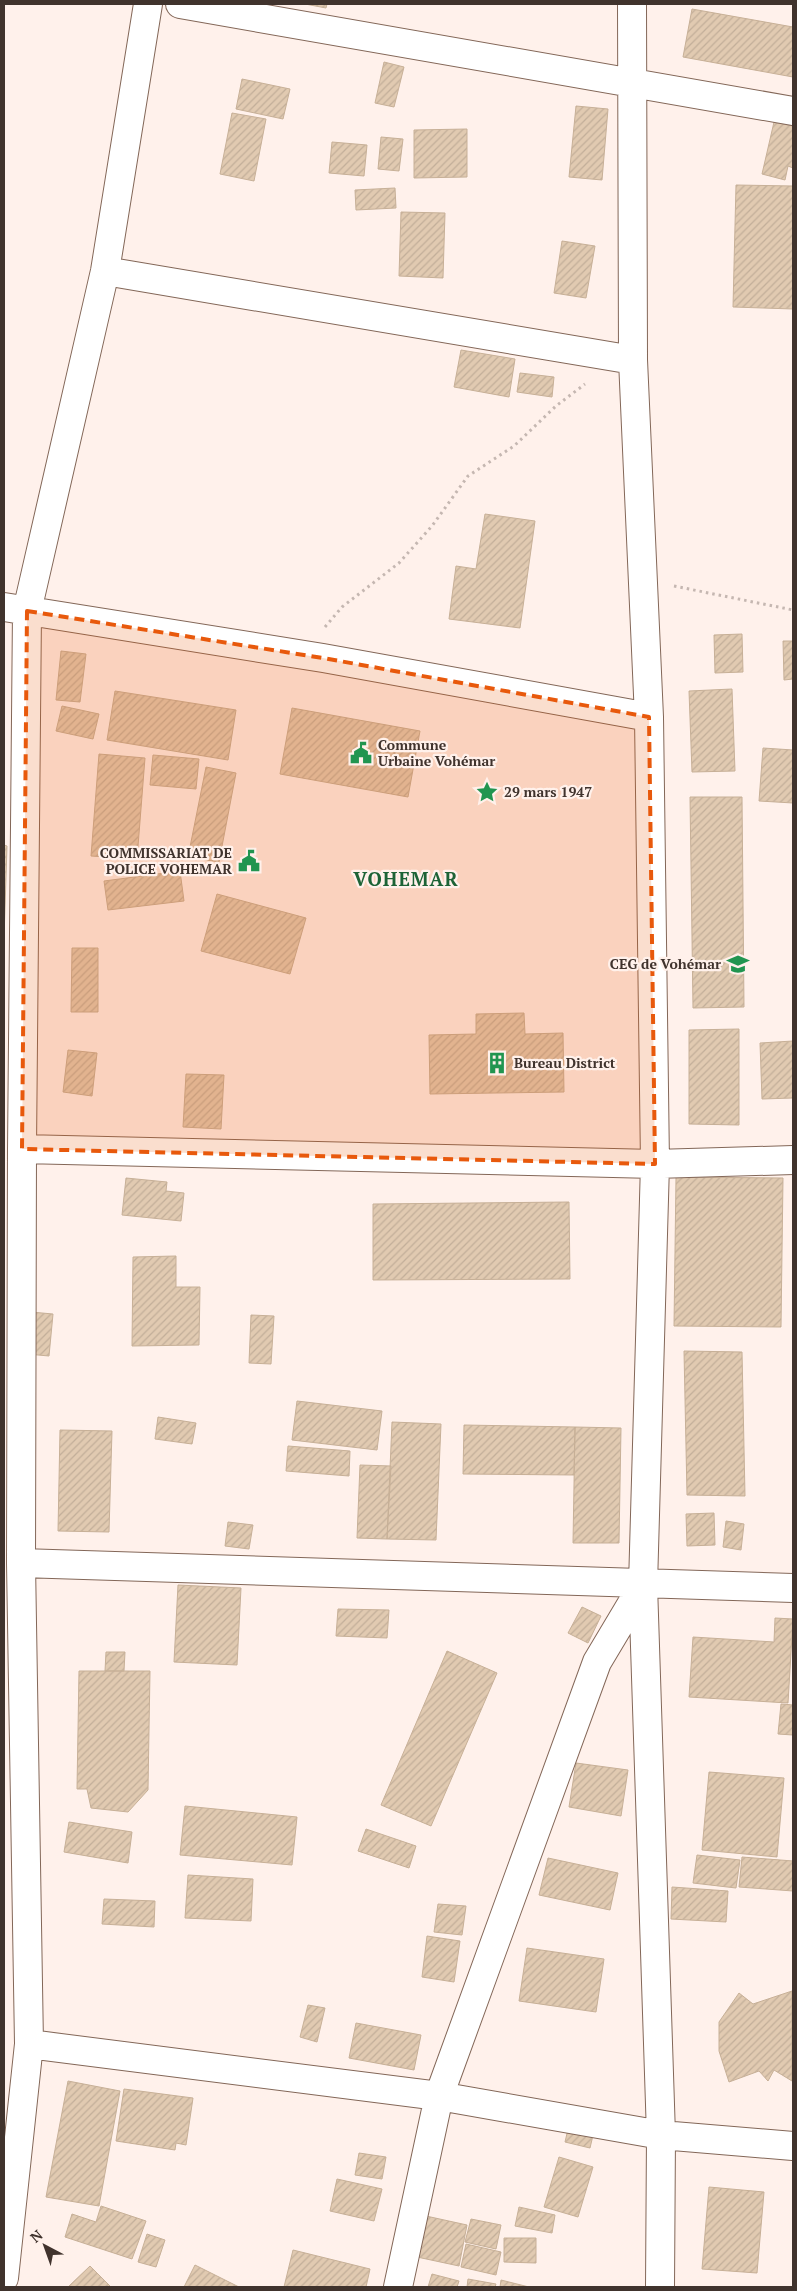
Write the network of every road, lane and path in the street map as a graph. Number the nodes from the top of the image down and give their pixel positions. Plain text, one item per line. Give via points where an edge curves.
1 (148, 4) edge
2 (180, 4) edge
3 (632, 4) edge
4 (632, 82) junction
5 (793, 111) edge
6 (105, 271) junction
7 (633, 360) junction
8 (588, 382) dead end
9 (643, 580) junction
10 (16, 609) edge
11 (793, 610) edge
12 (323, 658) junction
13 (649, 717) junction
14 (22, 1149) junction
15 (793, 1160) edge
16 (655, 1164) junction
17 (13, 1296) edge
18 (21, 1563) junction
19 (643, 1584) junction
20 (793, 1588) edge
21 (29, 2044) junction
22 (438, 2096) junction
23 (661, 2135) junction
24 (793, 2146) edge
25 (4, 2278) edge
26 (398, 2287) edge
27 (660, 2287) edge

1 - 6 street
2 - 4 street
3 - 4 street
4 - 5 street
4 - 7 street
6 - 7 street
6 - 10 street
7 - 9 street
8 - 12 path via 556,406 514,446 468,476 432,526 398,562 342,607 320,633
9 - 11 path
9 - 13 street
10 - 12 street
10 - 14 street
12 - 13 street
13 - 16 street
14 - 16 street
14 - 17 street
15 - 16 street
16 - 19 street
17 - 18 street
18 - 19 street
18 - 21 street
19 - 20 street
19 - 22 street via 597,1662
19 - 23 street
21 - 22 street
21 - 25 street
22 - 23 street
22 - 26 street
23 - 24 street
23 - 27 street

